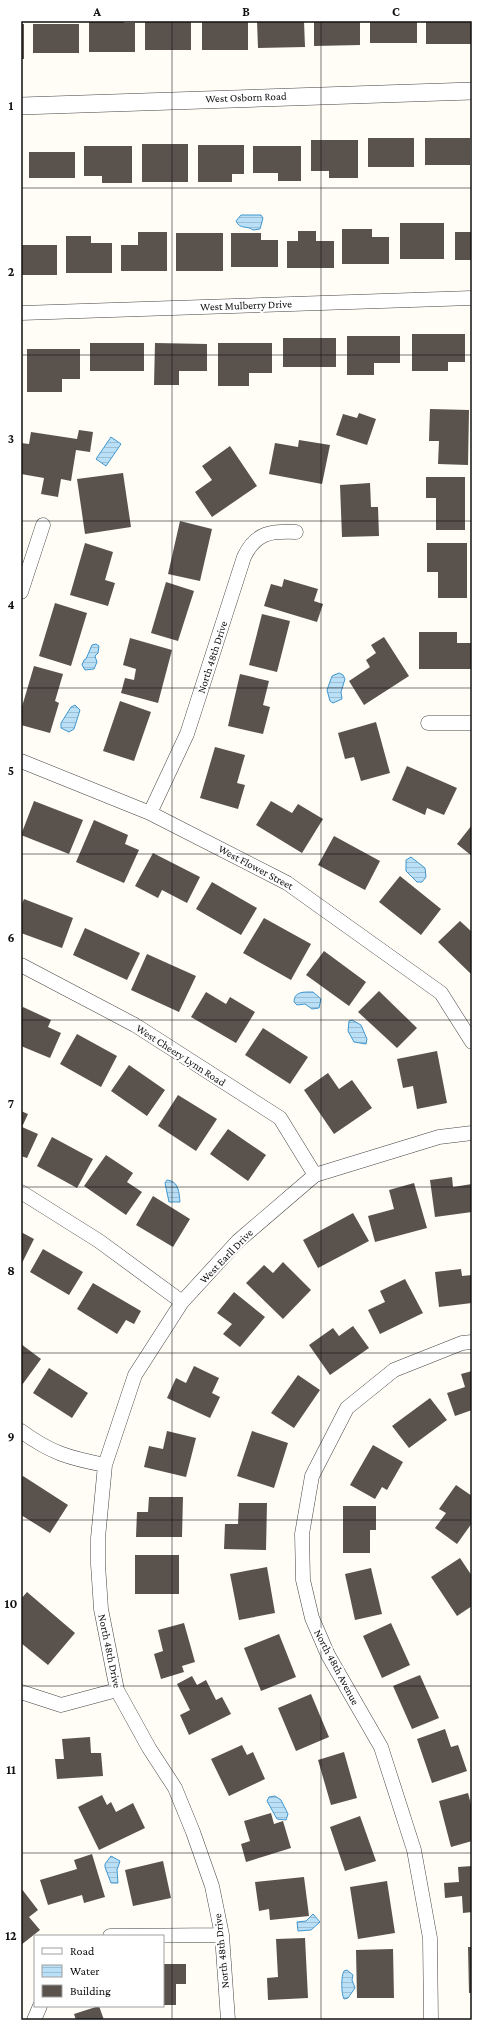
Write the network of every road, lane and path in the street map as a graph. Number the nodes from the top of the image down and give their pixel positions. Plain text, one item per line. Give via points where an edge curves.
1 (472, 91) edge
2 (21, 106) edge
3 (472, 298) edge
4 (21, 313) edge
5 (43, 525) dead end
6 (296, 532) dead end
7 (21, 592) edge
8 (472, 722) edge
9 (428, 723) dead end
10 (21, 761) edge
11 (150, 813) junction
12 (21, 965) edge
13 (472, 1042) edge
14 (472, 1133) edge
15 (315, 1175) junction
16 (21, 1192) edge
17 (182, 1302) junction
18 (472, 1342) edge
19 (21, 1431) edge
20 (105, 1465) junction
21 (117, 1690) junction
22 (21, 1692) edge
23 (222, 1935) junction
24 (164, 1936) edge
25 (40, 2007) edge
26 (34, 2020) edge
27 (228, 2020) edge
28 (431, 2020) edge

1 - 2 street, West Osborn Road
3 - 4 street, West Mulberry Drive
5 - 7 street
6 - 11 street, North 48th Drive via 270,532 250,545 187,734
8 - 9 street
10 - 11 street, West Flower Street
11 - 13 street, West Flower Street via 287,882 441,993
12 - 15 street, West Cheery Lynn Road via 135,1025 280,1118
14 - 15 street, West Earll Drive via 439,1137
15 - 17 street, West Earll Drive via 238,1241
16 - 17 street via 99,1241
17 - 20 street, North 48th Drive via 135,1375
18 - 28 street, North 48th Avenue via 462,1343 394,1370 347,1408 312,1476 302,1534 303,1580 312,1618 328,1655 381,1746 414,1850 430,1938
19 - 20 street via 70,1459
20 - 21 street, North 48th Drive via 98,1538 100,1609
21 - 22 street via 61,1705
21 - 23 street, North 48th Drive via 178,1796 212,1886
23 - 24 street
23 - 27 street, North 48th Drive
25 - 26 street

